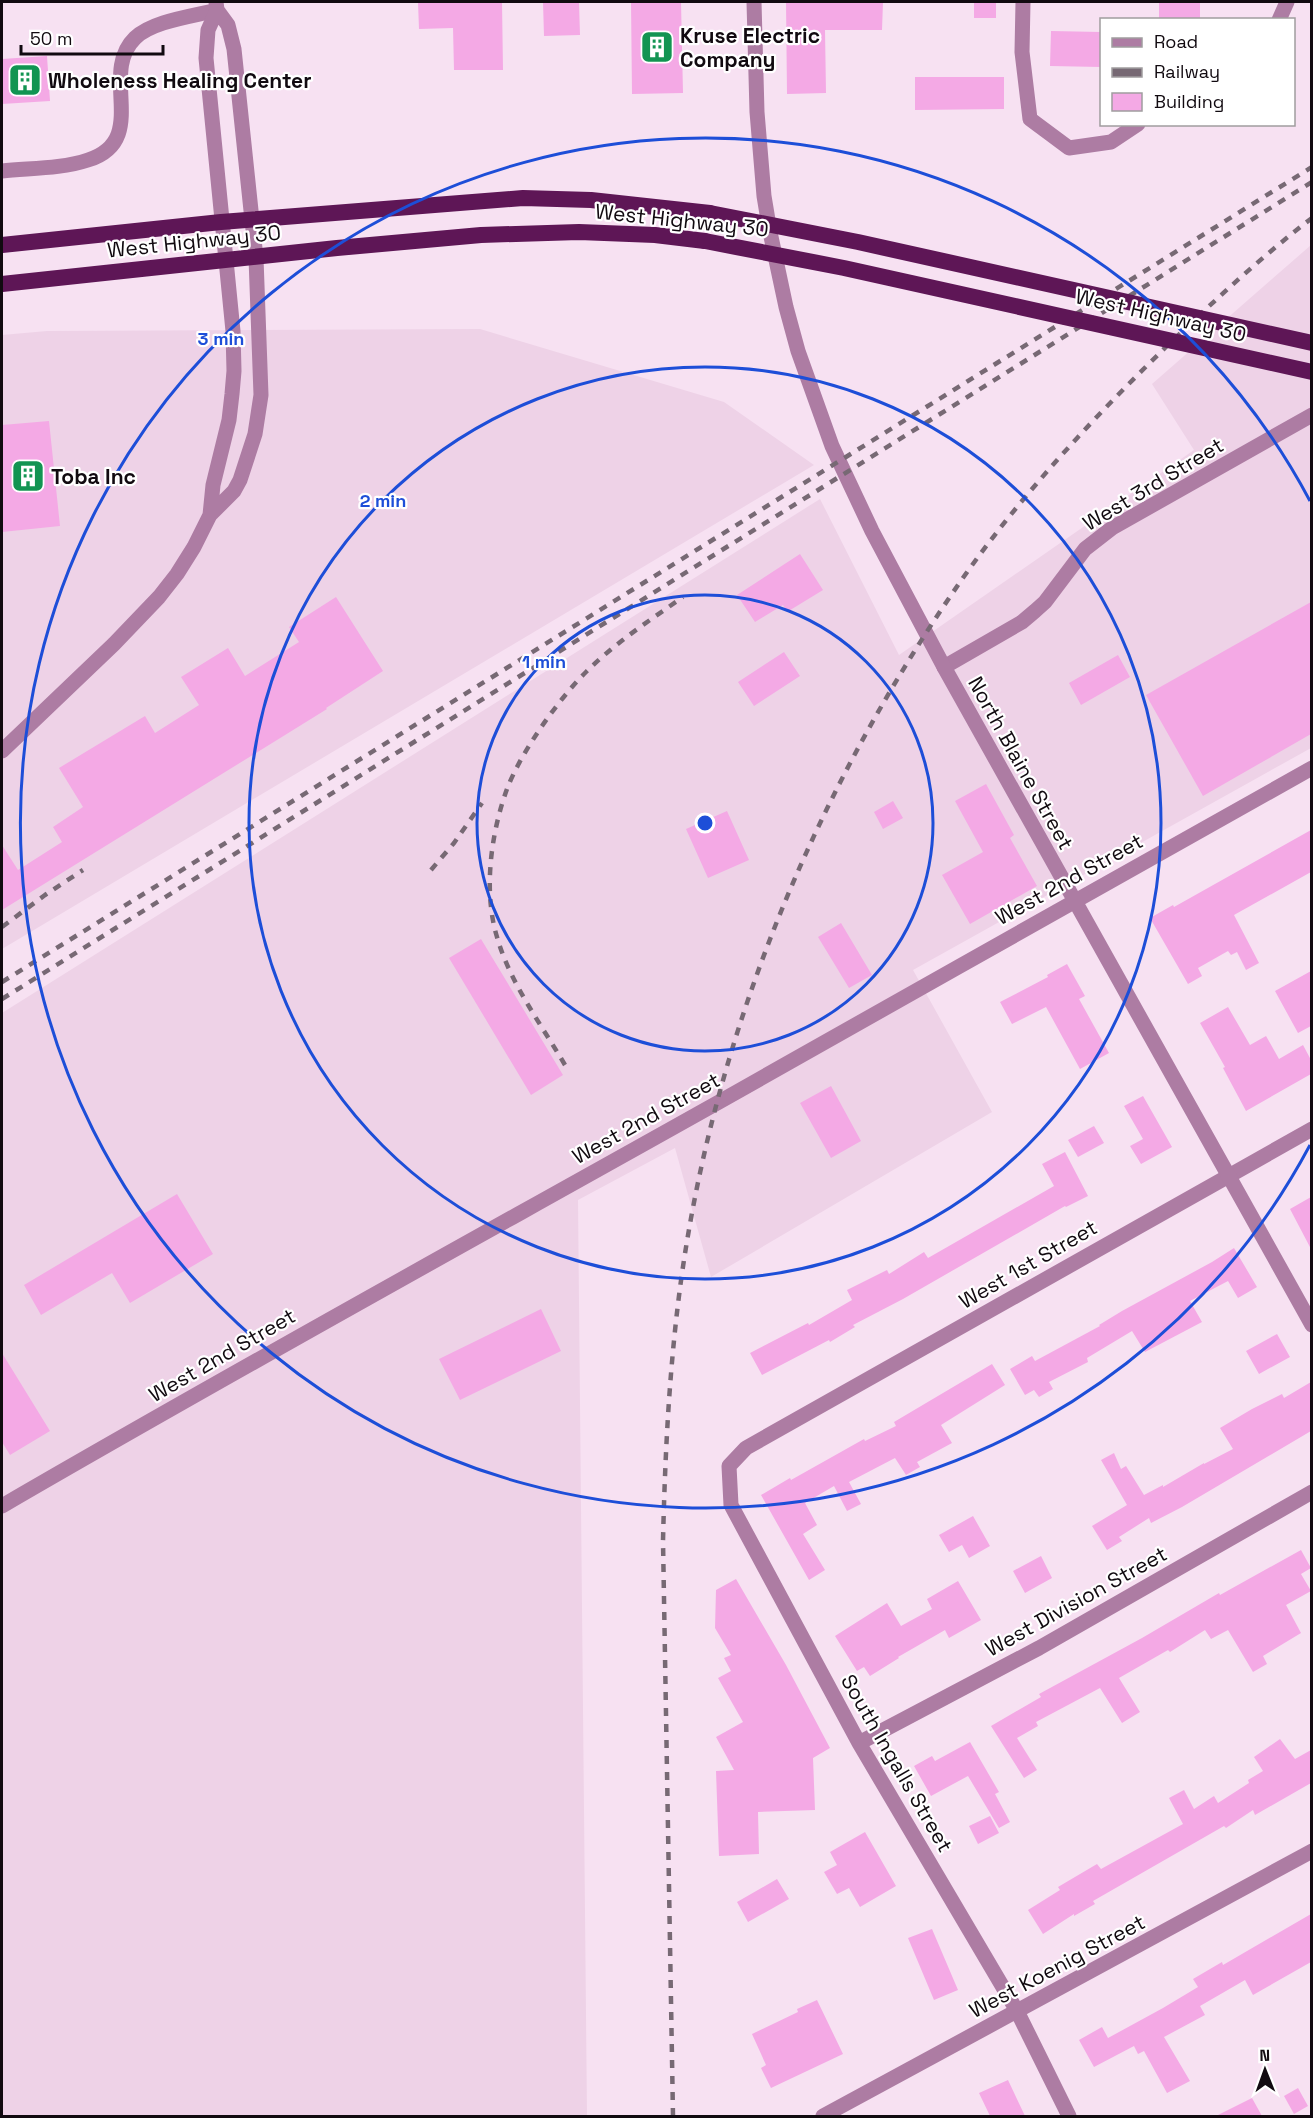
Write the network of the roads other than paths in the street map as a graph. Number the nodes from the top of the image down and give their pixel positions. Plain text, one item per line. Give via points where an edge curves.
1 (754, 2) edge
2 (1023, 2) edge
3 (1287, 2) edge
4 (217, 6) edge
5 (1280, 18) edge
6 (1135, 126) edge
7 (2, 171) edge
8 (252, 219) junction
9 (221, 222) junction
10 (2, 245) edge
11 (256, 258) junction
12 (225, 261) junction
13 (2, 284) edge
14 (1311, 343) edge
15 (1311, 372) edge
16 (1311, 416) edge
17 (210, 515) junction
18 (944, 667) junction
19 (2, 751) edge
20 (1311, 768) edge
21 (1073, 900) junction
22 (1311, 1129) edge
23 (1228, 1174) junction
24 (1311, 1324) edge
25 (766, 1437) joint
26 (1311, 1492) edge
27 (2, 1506) edge
28 (860, 1743) junction
29 (1311, 1851) edge
30 (1017, 2011) junction
31 (823, 2116) edge
32 (1069, 2116) edge

1 - 18 street, North Blaine Street via 763,187 784,296 805,373 838,461
2 - 6 street via 1022,52 1030,119 1069,148 1111,142
3 - 5 street
4 - 7 street via 145,30 134,39 121,63 119,133 106,152 69,165
4 - 8 street via 228,25 234,49
4 - 9 street via 208,30 206,58
8 - 9 highway, West Highway 30
8 - 11 street
8 - 14 highway, West Highway 30, bridge via 523,198 591,200 710,213 870,244
9 - 10 highway, West Highway 30
9 - 12 street
11 - 12 highway, West Highway 30
11 - 15 highway, West Highway 30, bridge via 534,232 705,241
11 - 17 street via 260,415 240,480
12 - 13 highway, West Highway 30
12 - 17 street via 234,371 229,420
16 - 18 street, West 3rd Street via 1112,528 1085,549 1045,602 1022,622
17 - 19 street via 194,547 159,597
18 - 21 street, North Blaine Street
20 - 21 street, West 2nd Street
21 - 23 street, North Blaine Street
21 - 27 street, West 2nd Street
22 - 23 street, West 1st Street
23 - 24 street, North Blaine Street
23 - 25 street, West 1st Street
25 - 28 street, South Ingalls Street via 746,1448 729,1466 731,1505
26 - 28 street, West Division Street via 1039,1648
28 - 30 street, South Ingalls Street
29 - 30 street, West Koenig Street
30 - 31 street, West Koenig Street
30 - 32 street, South Ingalls Street

